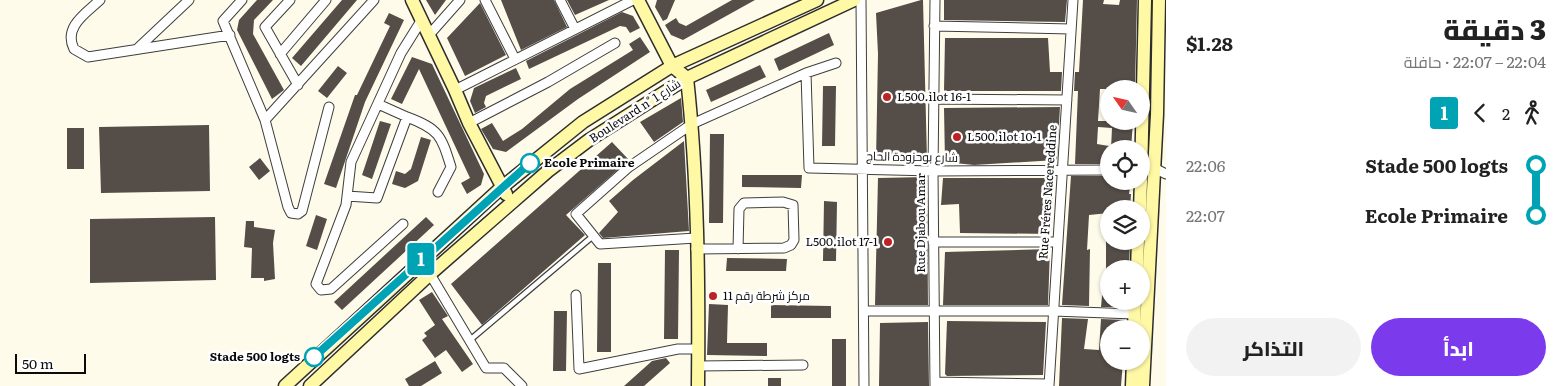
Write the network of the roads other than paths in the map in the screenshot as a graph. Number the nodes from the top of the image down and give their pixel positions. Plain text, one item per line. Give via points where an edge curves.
1 (100, 0) edge
2 (188, 0) edge
3 (242, 0) edge
4 (290, 0) edge
5 (326, 0) edge
6 (374, 0) edge
7 (412, 0) edge
8 (460, 0) edge
9 (485, 0) edge
10 (560, 0) edge
11 (633, 0) edge
12 (638, 0) edge
13 (817, 0) edge
14 (854, 0) edge
15 (862, 0) edge
16 (935, 0) edge
17 (1073, 0) edge
18 (1146, 0) edge
19 (1160, 0) edge
20 (421, 21) junction
21 (934, 26) junction
22 (1072, 29) junction
23 (575, 30) junction
24 (230, 35) junction
25 (429, 35) junction
26 (615, 43) dead end
27 (137, 49) junction
28 (280, 54) junction
29 (514, 59) junction
30 (836, 62) dead end
31 (672, 66) junction
32 (806, 73) junction
33 (687, 78) junction
34 (298, 85) junction
35 (455, 90) junction
36 (933, 100) junction
37 (1067, 100) junction
38 (378, 104) junction
39 (329, 107) dead end
40 (407, 117) junction
41 (1161, 117) edge
42 (265, 120) junction
43 (469, 122) junction
44 (692, 124) junction
45 (1146, 140) edge
46 (1150, 156) edge
47 (863, 169) junction
48 (1063, 170) junction
49 (1100, 170) edge
50 (933, 171) junction
51 (1150, 171) edge
52 (1166, 174) edge
53 (501, 188) junction
54 (1146, 190) edge
55 (438, 192) dead end
56 (347, 196) junction
57 (512, 202) junction
58 (403, 224) dead end
59 (594, 235) junction
60 (933, 242) junction
61 (1058, 242) junction
62 (696, 244) junction
63 (738, 248) junction
64 (430, 274) junction
65 (576, 295) dead end
66 (933, 310) junction
67 (1134, 310) edge
68 (865, 311) junction
69 (1053, 311) junction
70 (1134, 314) junction
71 (1134, 320) edge
72 (470, 340) junction
73 (698, 349) junction
74 (803, 365) dead end
75 (698, 366) junction
76 (1133, 370) edge
77 (935, 384) edge
78 (1049, 385) edge
79 (285, 386) edge
80 (310, 386) edge
81 (522, 386) edge
82 (698, 386) edge
83 (864, 386) edge
84 (1132, 386) edge
85 (1143, 386) edge

1 - 27 street via 73,28 70,38 74,49 82,56 93,58
2 - 27 street
3 - 24 street via 223,21
4 - 28 street via 265,27
5 - 28 street
6 - 34 street
7 - 20 main road
8 - 25 street
9 - 29 street
10 - 23 street
11 - 23 street
12 - 31 main road
13 - 31 main road, Boulevard n° شارع 1
14 - 33 main road, Boulevard n° شارع 1
15 - 47 street
16 - 21 street, Rue Djabou Amar
17 - 22 street, Rue Fréres Nacereddine
18 - 45 main road
19 - 41 main road
20 - 25 main road
20 - 38 street via 401,53
21 - 22 street
21 - 36 street, Rue Djabou Amar
22 - 37 street, Rue Fréres Nacereddine
23 - 29 street
24 - 27 street
24 - 42 street
25 - 35 main road
26 - 43 street
28 - 34 street
29 - 35 street
30 - 32 street
31 - 33 main road
31 - 53 main road, Boulevard n° شارع 1 via 583,122
32 - 44 street
32 - 47 street, شارع بوحزودة الحاج via 810,168
33 - 44 main road
33 - 57 main road, Boulevard n° شارع 1 via 589,140
34 - 42 street
35 - 43 main road
36 - 37 street
36 - 50 street, Rue Djabou Amar
37 - 48 street, Rue Fréres Nacereddine
38 - 40 street
38 - 56 street via 351,162
39 - 42 street via 316,164 302,211 298,214 291,213 288,207
40 - 55 street via 432,126 445,148 451,167
40 - 56 street via 377,198
41 - 46 main road
43 - 53 main road
44 - 59 street via 629,167 576,214
44 - 62 main road
47 - 50 street, شارع بوحزودة الحاج
47 - 68 street
48 - 49 street, شارع بوحزودة الحاج
48 - 50 street, شارع بوحزودة الحاج
48 - 61 street, Rue Fréres Nacereddine
50 - 60 street, Rue Djabou Amar
51 - 52 street
53 - 57 main road
53 - 79 main road, Boulevard n° شارع 1
54 - 85 main road
56 - 58 street via 316,284 321,290 330,290
57 - 64 main road, Boulevard n° شارع 1
59 - 62 street via 600,244
59 - 72 lane
60 - 61 street
60 - 66 street, Rue Djabou Amar
61 - 69 street, Rue Fréres Nacereddine
62 - 63 street
62 - 73 main road
63 - 63 street via 739,209 744,203 783,202 792,205 794,240 791,245 784,248
64 - 72 street
64 - 80 main road, Boulevard n° شارع 1
65 - 73 street via 579,369 678,348
66 - 68 street
66 - 69 street
66 - 77 street, Rue Djabou Amar
67 - 70 main road
68 - 83 street
69 - 70 street
69 - 78 street, Rue Fréres Nacereddine
70 - 71 main road
72 - 81 street via 486,368 504,368
73 - 75 main road
74 - 75 street
75 - 82 main road
76 - 84 main road
77 - 78 street

